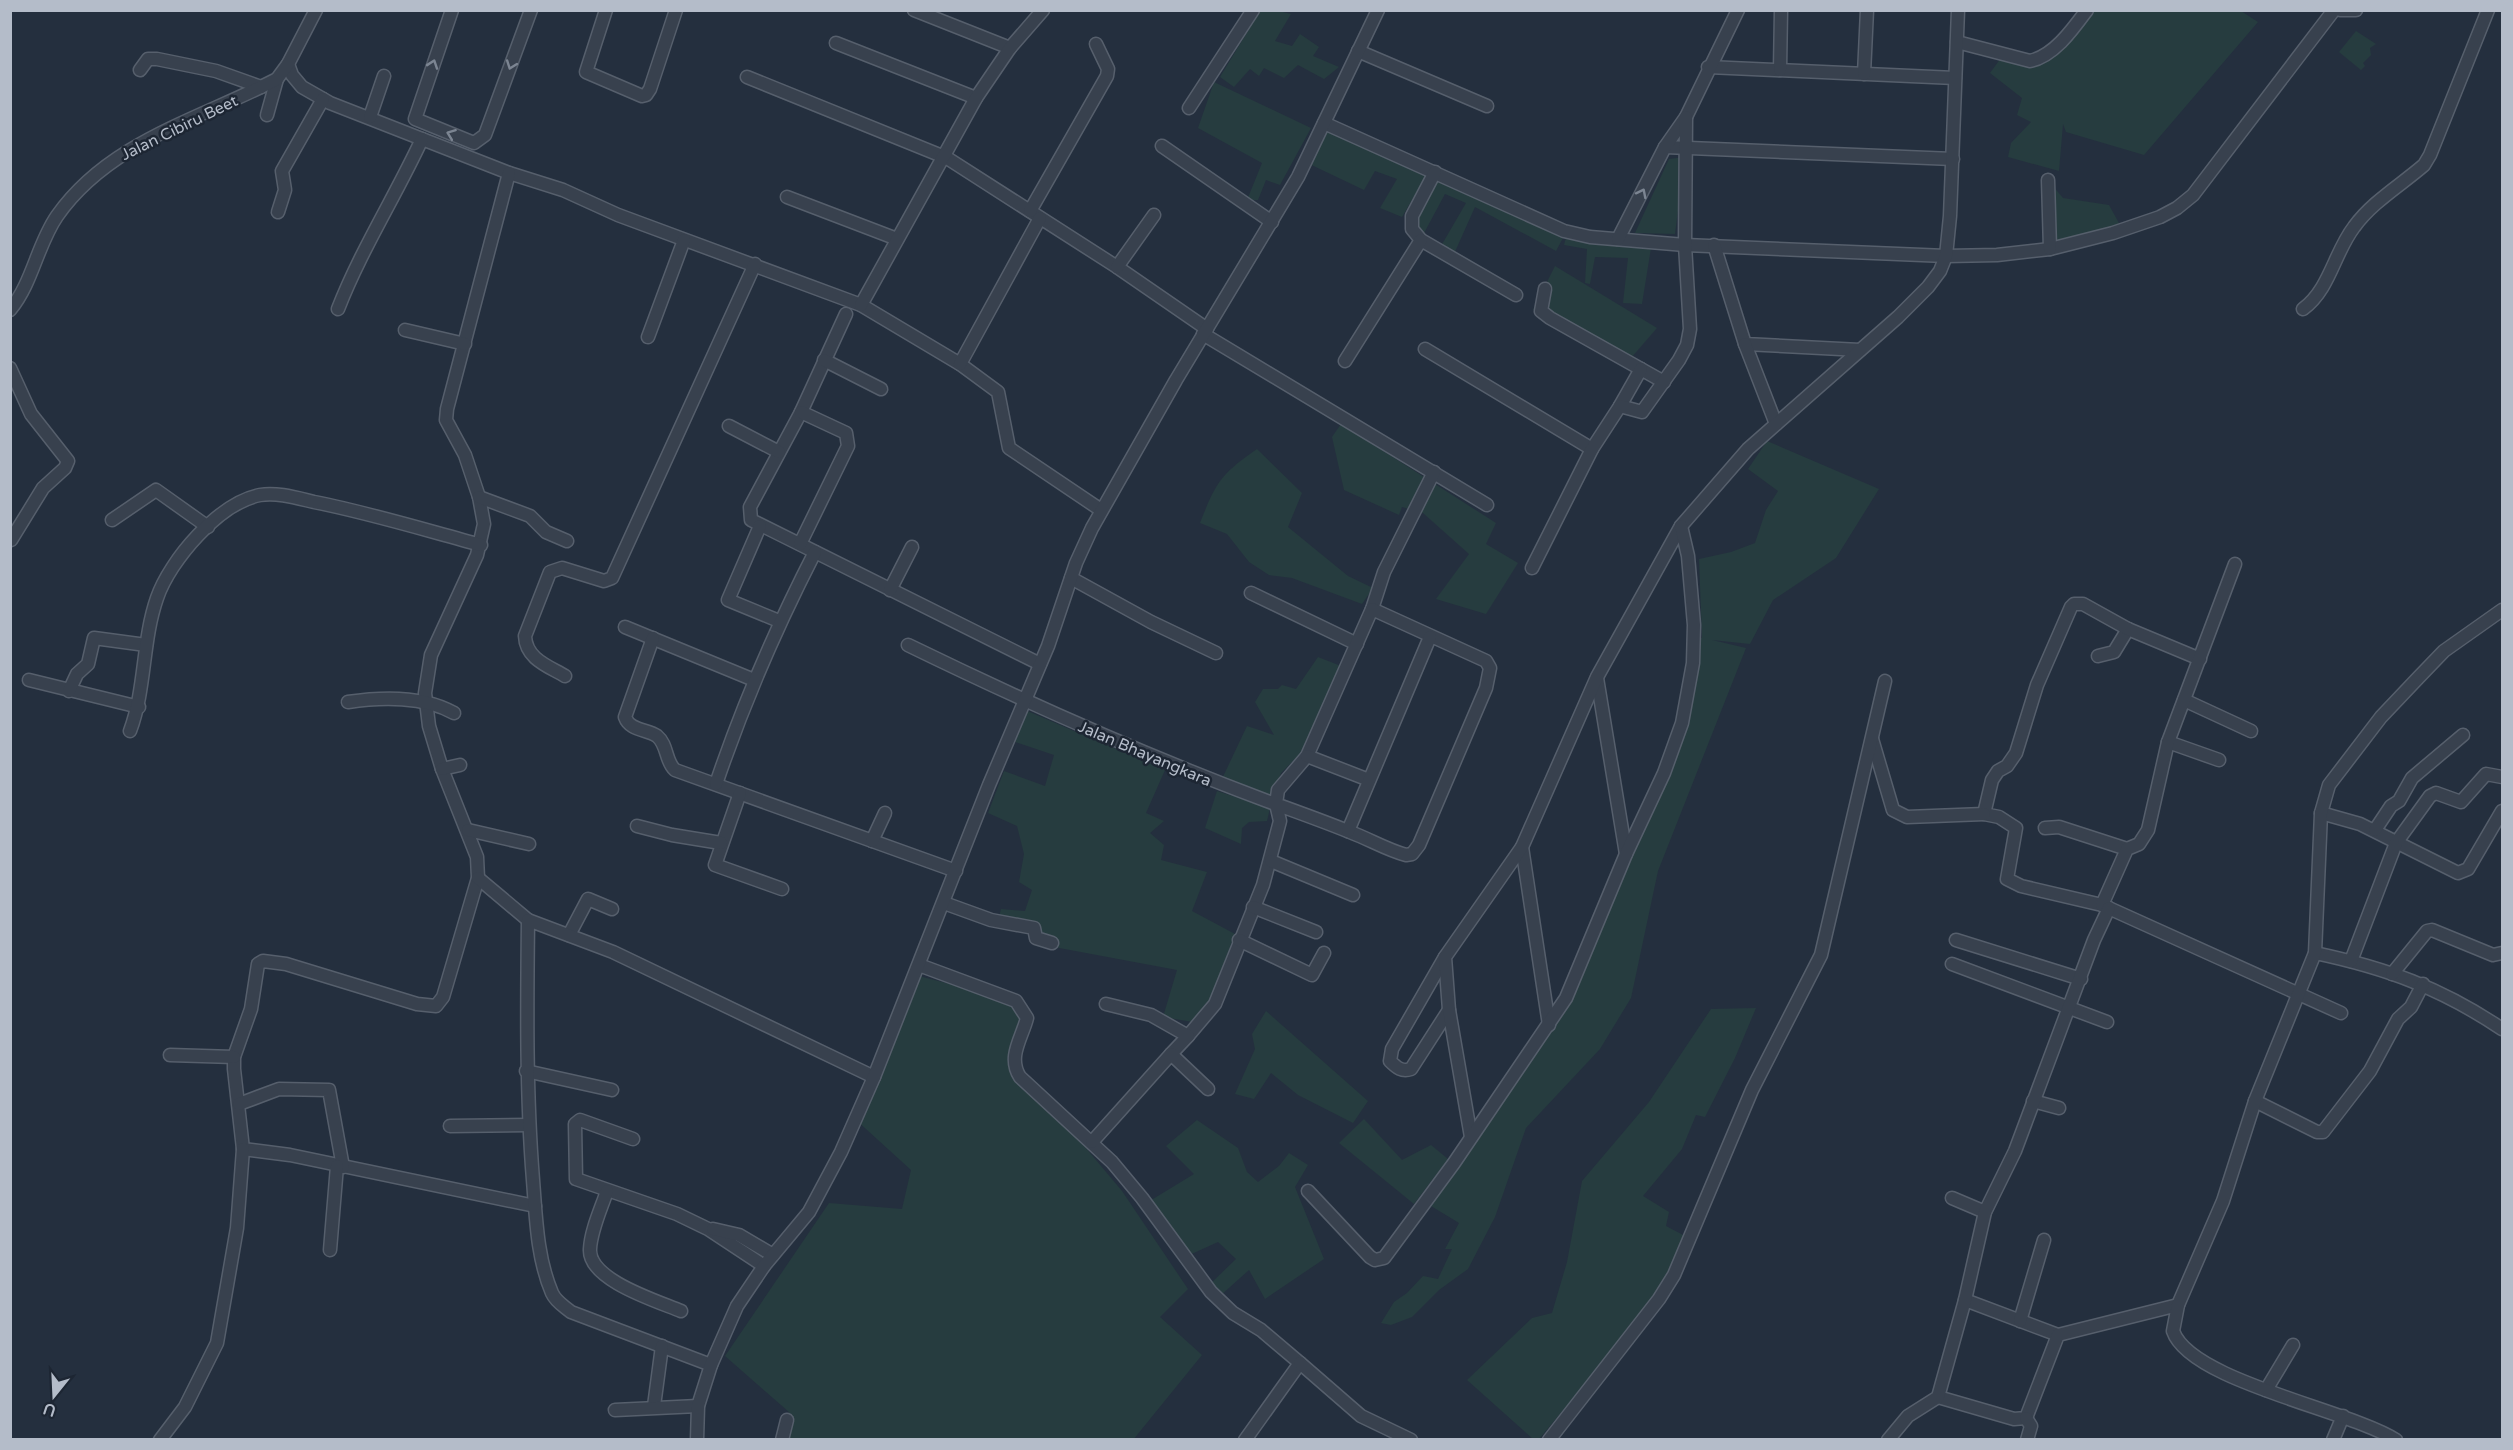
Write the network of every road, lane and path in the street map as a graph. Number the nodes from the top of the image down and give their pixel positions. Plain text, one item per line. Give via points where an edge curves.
1 (316, 10) edge
2 (452, 10) edge
3 (531, 10) edge
4 (606, 10) edge
5 (676, 10) edge
6 (914, 10) edge
7 (1043, 10) edge
8 (1253, 10) edge
9 (1378, 10) edge
10 (1737, 10) edge
11 (1781, 10) edge
12 (1867, 10) edge
13 (1958, 10) edge
14 (2087, 10) edge
15 (2334, 10) edge
16 (2340, 10) edge
17 (2356, 10) edge
18 (2488, 10) edge
19 (837, 42) dead end
20 (1956, 42) junction
21 (1096, 44) dead end
22 (1010, 48) junction
23 (1358, 51) junction
24 (288, 64) junction
25 (1708, 67) junction
26 (140, 70) dead end
27 (1779, 70) junction
28 (1864, 74) junction
29 (384, 76) dead end
30 (747, 77) dead end
31 (1955, 78) junction
32 (277, 79) junction
33 (261, 87) junction
34 (976, 98) junction
35 (323, 99) junction
36 (1486, 105) dead end
37 (1189, 108) dead end
38 (267, 115) dead end
39 (370, 117) junction
40 (1686, 117) junction
41 (416, 120) junction
42 (1324, 123) junction
43 (416, 136) junction
44 (1162, 146) dead end
45 (1665, 147) junction
46 (1688, 148) junction
47 (942, 155) junction
48 (1953, 159) junction
49 (1435, 172) junction
50 (509, 173) junction
51 (2048, 180) dead end
52 (787, 197) dead end
53 (278, 212) dead end
54 (1035, 215) junction
55 (1154, 215) dead end
56 (1272, 222) junction
57 (1618, 239) junction
58 (684, 240) junction
59 (897, 240) junction
60 (1421, 240) junction
61 (1685, 245) junction
62 (1714, 245) junction
63 (2050, 249) junction
64 (1946, 256) junction
65 (755, 264) junction
66 (1117, 267) junction
67 (1545, 290) dead end
68 (1516, 295) dead end
69 (861, 305) junction
70 (338, 309) dead end
71 (2303, 309) dead end
72 (10, 310) edge
73 (846, 314) dead end
74 (405, 330) dead end
75 (1205, 332) junction
76 (648, 337) dead end
77 (465, 344) junction
78 (1745, 344) junction
79 (1425, 349) dead end
80 (1860, 350) junction
81 (824, 360) junction
82 (1345, 361) dead end
83 (960, 364) junction
84 (10, 368) edge
85 (1641, 369) junction
86 (1664, 382) junction
87 (881, 389) dead end
88 (1620, 406) junction
89 (801, 412) junction
90 (1776, 424) junction
91 (729, 426) dead end
92 (1592, 449) junction
93 (779, 452) junction
94 (1434, 472) junction
95 (479, 497) junction
96 (1487, 505) dead end
97 (1101, 510) junction
98 (112, 520) dead end
99 (760, 526) junction
100 (1681, 526) junction
101 (208, 527) junction
102 (11, 540) edge
103 (567, 541) dead end
104 (800, 544) junction
105 (481, 545) junction
106 (912, 547) dead end
107 (815, 552) junction
108 (2235, 564) dead end
109 (1532, 568) dead end
110 (1071, 578) junction
111 (890, 590) junction
112 (1251, 593) dead end
113 (1372, 609) junction
114 (2502, 610) edge
115 (779, 621) junction
116 (625, 627) dead end
117 (2128, 629) junction
118 (1430, 637) junction
119 (652, 638) junction
120 (1357, 644) junction
121 (146, 645) junction
122 (908, 645) dead end
123 (1216, 653) dead end
124 (2098, 656) dead end
125 (2200, 659) junction
126 (1040, 664) junction
127 (565, 676) dead end
128 (1597, 677) junction
129 (29, 680) dead end
130 (754, 680) junction
131 (1885, 681) dead end
132 (69, 691) junction
133 (2184, 700) junction
134 (348, 702) dead end
135 (1023, 702) junction
136 (426, 703) junction
137 (139, 707) junction
138 (454, 713) dead end
139 (130, 731) dead end
140 (2251, 731) dead end
141 (2463, 735) dead end
142 (1871, 736) junction
143 (2168, 742) junction
144 (1307, 756) junction
145 (2219, 760) dead end
146 (460, 765) dead end
147 (442, 769) junction
148 (2502, 777) edge
149 (1369, 780) junction
150 (716, 784) junction
151 (740, 792) junction
152 (1271, 803) junction
153 (2502, 811) edge
154 (885, 813) dead end
155 (2321, 813) junction
156 (1984, 814) junction
157 (637, 826) dead end
158 (2045, 828) dead end
159 (468, 830) junction
160 (1348, 831) junction
161 (2375, 831) junction
162 (872, 841) junction
163 (721, 843) junction
164 (2396, 843) junction
165 (529, 844) dead end
166 (1522, 847) junction
167 (2127, 849) junction
168 (1626, 854) junction
169 (1271, 861) junction
170 (956, 871) junction
171 (478, 878) junction
172 (782, 889) dead end
173 (1353, 895) dead end
174 (944, 903) junction
175 (1253, 907) junction
176 (2106, 907) junction
177 (612, 909) dead end
178 (528, 920) junction
179 (1316, 932) dead end
180 (569, 935) junction
181 (1239, 940) junction
182 (1956, 940) dead end
183 (1052, 943) dead end
184 (1324, 953) dead end
185 (2315, 953) junction
186 (2502, 953) edge
187 (1445, 957) junction
188 (2351, 961) junction
189 (1952, 964) dead end
190 (919, 965) junction
191 (2392, 974) junction
192 (2081, 979) junction
193 (2423, 984) junction
194 (2299, 993) junction
195 (1106, 1004) dead end
196 (2071, 1009) junction
197 (1449, 1010) junction
198 (2341, 1013) dead end
199 (2107, 1022) dead end
200 (1549, 1025) junction
201 (2502, 1029) edge
202 (1188, 1036) junction
203 (1171, 1054) junction
204 (170, 1055) dead end
205 (234, 1057) junction
206 (526, 1071) junction
207 (874, 1077) junction
208 (1208, 1089) dead end
209 (612, 1090) dead end
210 (2033, 1101) junction
211 (2255, 1101) junction
212 (239, 1104) junction
213 (2059, 1108) dead end
214 (529, 1125) junction
215 (450, 1126) dead end
216 (1471, 1137) junction
217 (633, 1138) dead end
218 (1092, 1143) junction
219 (243, 1149) junction
220 (340, 1166) junction
221 (607, 1191) junction
222 (1308, 1191) dead end
223 (1952, 1198) dead end
224 (535, 1206) junction
225 (1985, 1212) junction
226 (708, 1229) junction
227 (2044, 1240) dead end
228 (330, 1250) dead end
229 (773, 1255) junction
230 (764, 1266) junction
231 (1965, 1300) junction
232 (2178, 1305) junction
233 (681, 1311) dead end
234 (2020, 1321) junction
235 (2058, 1335) junction
236 (662, 1346) junction
237 (2293, 1346) dead end
238 (1300, 1363) junction
239 (711, 1365) junction
240 (2266, 1390) junction
241 (1938, 1397) junction
242 (654, 1406) junction
243 (698, 1406) junction
244 (615, 1410) dead end
245 (2343, 1416) junction
246 (2026, 1418) junction
247 (787, 1420) dead end
248 (160, 1440) edge
249 (697, 1440) edge
250 (782, 1440) edge
251 (1245, 1440) edge
252 (1411, 1440) edge
253 (1549, 1440) edge
254 (1888, 1440) edge
255 (2027, 1440) edge
256 (2333, 1440) edge
257 (2396, 1440) edge

1 - 24 street, Jalan Cibiru Beet
41 -> 2 street
3 -> 41 street via 483,140 474,143
4 - 5 street via 586,72 642,96 650,88
6 - 22 street
7 - 22 street
8 - 37 street
9 - 23 street
10 - 25 street
11 - 27 street
12 - 28 street
13 - 20 street
14 - 20 street via 2060,42 2030,61
15 - 63 street via 2193,195 2177,208 2113,233
16 - 17 street
18 - 71 street via 2424,165 2354,226 2322,289
19 - 34 street
20 - 31 street
21 - 54 street via 1108,69 1107,76
22 - 34 street
23 - 36 street
23 - 42 street
24 - 32 street, Jalan Cibiru Beet
24 - 35 street via 302,87
25 - 27 street
25 - 40 street
26 - 33 street via 147,59 157,59 216,70
27 - 28 street
28 - 31 street
29 - 39 street
30 - 47 street
31 - 48 street
32 - 33 street, Jalan Cibiru Beet
32 - 38 street
33 - 72 street, Jalan Cibiru Beet via 149,138 85,183 56,217 25,288
34 - 47 street
35 - 39 street
35 - 53 street via 282,171 285,190
39 - 43 street
40 - 45 street
40 - 46 street
41 - 43 street
42 - 49 street
42 - 56 street
43 - 50 street
43 - 70 street via 399,189 360,256
44 - 56 street
45 - 46 street
57 -> 45 street
46 - 48 street
46 - 61 street
47 - 54 street
47 - 59 street
48 - 64 street
49 - 57 street via 1564,231
49 - 60 street via 1412,216 1412,229
50 - 58 street via 563,190
50 - 77 street
51 - 63 street
52 - 59 street
54 - 66 street
54 - 83 street
55 - 66 street
56 - 75 street
57 - 61 street
58 - 65 street
58 - 76 street
59 - 69 street
60 - 68 street
60 - 82 street
61 - 62 street
61 - 86 street via 1689,337
62 - 64 street
62 - 78 street
63 - 64 street
64 - 80 street via 1928,287
65 - 69 street
65 - 127 street via 612,578 604,581 562,568 550,572 525,636 526,646 533,657
66 - 75 street
67 - 85 street via 1541,311
69 - 83 street
73 - 81 street
74 - 77 street
75 - 94 street
75 - 97 street
77 - 95 street via 446,420 465,454
78 - 80 street
78 - 90 street
79 - 92 street
80 - 90 street
81 - 87 street
81 - 89 street
83 - 97 street via 1000,395 1009,448
84 - 102 street via 31,414 68,461 43,488
85 - 86 street
85 - 88 street
86 - 88 street via 1642,412
88 - 92 street
89 - 93 street
89 - 104 street via 846,433 848,446
90 - 100 street via 1748,449
91 - 93 street
92 - 109 street
93 - 99 street via 748,513 750,520
94 - 96 street
94 - 113 street via 1384,572
95 - 103 street via 530,516 546,532
95 - 105 street via 484,524
97 - 110 street
98 - 101 street via 156,490
99 - 104 street
99 - 115 street via 728,600
100 - 128 street
100 - 168 street via 1688,556 1694,625 1689,689 1664,773
101 - 105 street via 240,501 262,494 348,509
101 - 121 street via 168,572
104 - 107 street
105 - 136 street via 432,655
106 - 111 street
107 - 111 street
107 - 115 street
108 - 125 street
110 - 123 street
110 - 126 street
111 - 126 street
112 - 120 street
113 - 118 street
113 - 120 street
114 - 155 street via 2444,651 2381,717 2328,785
115 - 130 street
116 - 119 street
117 - 124 street via 2114,652
117 - 125 street
117 - 156 street via 2083,604 2071,607 2037,685 2016,753 1992,780
118 - 149 street
118 - 160 street, Jalan Bhayangkara via 1478,656 1490,668 1486,688 1456,760 1412,854
119 - 130 street
119 - 150 street via 625,717 627,722 657,736 675,770
120 - 144 street
121 - 132 street via 94,638 88,664 77,674
121 - 137 street
122 - 135 street, Jalan Bhayangkara
125 - 133 street
126 - 135 street
128 - 166 street
128 - 168 street
129 - 132 street
130 - 150 street
131 - 142 street
132 - 137 street
133 - 140 street
133 - 143 street
134 - 136 street via 368,699
135 - 152 street, Jalan Bhayangkara
135 - 170 street
136 - 138 street
136 - 147 street
137 - 139 street
141 - 161 street via 2412,778
142 - 156 street via 1893,810 1907,817
142 - 253 street via 1821,955 1752,1090 1674,1275
143 - 145 street
143 - 167 street via 2148,830 2139,844
144 - 149 street
144 - 152 street via 1284,781
146 - 147 street
147 - 159 street
148 - 164 street via 2486,774 2461,802 2436,793 2430,795
149 - 160 street
150 - 151 street
151 - 162 street
151 - 163 street
152 - 160 street, Jalan Bhayangkara
152 - 169 street via 1280,820
153 - 164 street via 2464,872 2454,872
154 - 162 street
155 - 161 street
155 - 185 street
156 - 176 street via 1999,817 2016,828 2006,875 2010,882
157 - 163 street
158 - 167 street via 2059,827
159 - 165 street
159 - 171 street via 477,857
161 - 164 street
162 - 170 street
163 - 172 street via 715,865
164 - 188 street
166 - 187 street
166 - 200 street
167 - 176 street
168 - 200 street via 1578,972
169 - 173 street
169 - 175 street
170 - 174 street
171 - 178 street
171 - 205 street via 440,1004 417,1004 338,978 263,961 257,966 251,1009
174 - 183 street via 991,920 1034,928 1036,938
174 - 190 street
175 - 179 street
175 - 181 street
176 - 192 street
176 - 194 street
177 - 180 street via 588,899
178 - 180 street
178 - 206 street
180 - 207 street via 613,952
181 - 184 street via 1312,975
181 - 202 street via 1215,1004
182 - 192 street
185 - 188 street
185 - 194 street
186 - 191 street via 2493,955 2432,930 2427,931
187 - 197 street
187 - 197 street via 1392,1049 1390,1061 1395,1067 1411,1069
188 - 191 street
189 - 196 street
190 - 207 street
190 - 218 street via 1017,1001 1027,1018 1016,1048 1015,1069
191 - 193 street
192 - 196 street
193 - 201 street via 2469,1006
193 - 211 street via 2385,1040 2370,1071 2323,1132
194 - 198 street
194 - 211 street
195 - 202 street via 1151,1015
196 - 199 street
196 - 210 street
197 - 216 street
200 - 216 street
202 - 203 street
203 - 208 street
203 - 218 street
204 - 205 street
205 - 212 street
206 - 209 street
206 - 214 street
207 - 229 street via 826,1183 800,1225
210 - 213 street
210 - 225 street via 2015,1151
211 - 232 street via 2223,1201
212 - 219 street
212 - 220 street via 279,1089 329,1090
214 - 215 street
214 - 224 street
216 - 222 street via 1384,1258 1370,1257
217 - 221 street via 589,1121 575,1124 576,1179
218 - 238 street via 1142,1198 1211,1292
219 - 220 street
219 - 248 street via 237,1228 217,1342 185,1407
220 - 224 street
220 - 228 street
221 - 226 street via 652,1203
221 - 233 street via 589,1251 593,1265 604,1276
223 - 225 street
224 - 236 street via 541,1258 559,1303 571,1312
225 - 231 street
226 - 229 street via 739,1235
226 - 230 street
227 - 234 street
229 - 230 street
230 - 239 street via 737,1306
231 - 234 street
231 - 241 street
232 - 235 street
232 - 240 street via 2172,1331 2182,1347
234 - 235 street
235 - 246 street
236 - 239 street
236 - 242 street
237 - 240 street
238 - 251 street
238 - 252 street via 1361,1416
239 - 243 street
240 - 245 street
241 - 246 street via 2014,1419
241 - 254 street via 1908,1416
242 - 243 street
242 - 244 street
243 - 249 street
245 - 256 street
245 - 257 street
246 - 255 street via 2031,1426
247 - 250 street

